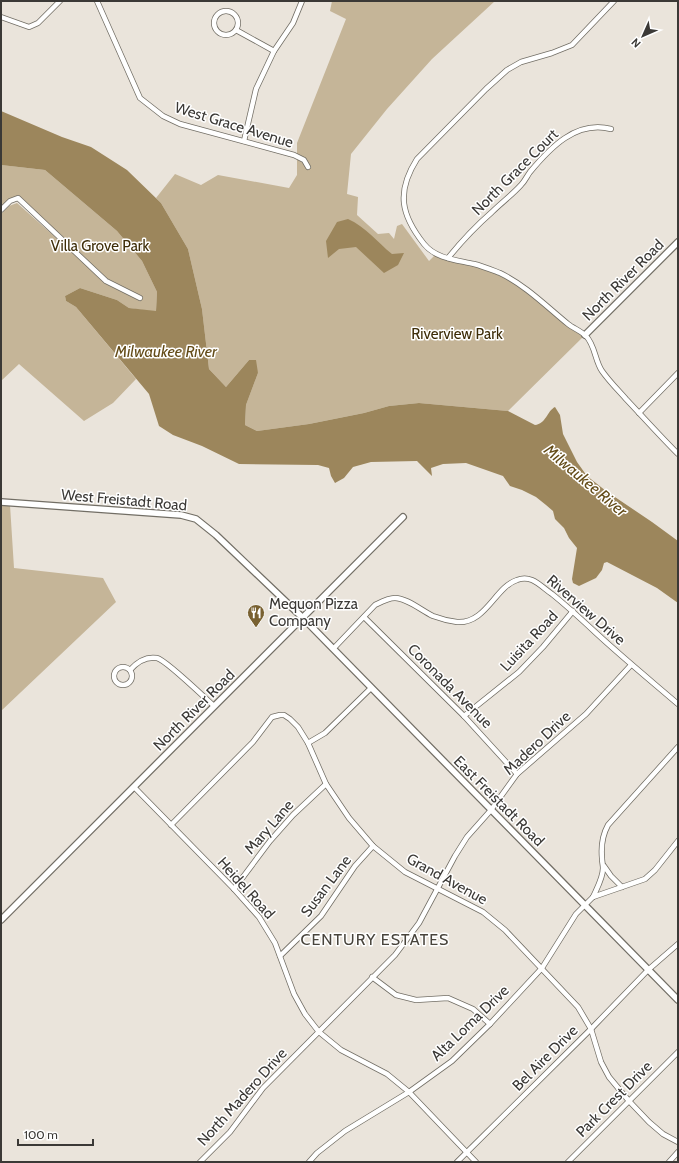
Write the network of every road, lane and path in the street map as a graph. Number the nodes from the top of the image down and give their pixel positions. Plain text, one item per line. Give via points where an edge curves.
1 (60, 1) edge
2 (97, 1) edge
3 (302, 1) edge
4 (614, 1) edge
5 (1, 17) edge
6 (236, 30) junction
7 (274, 51) junction
8 (611, 129) dead end
9 (244, 141) junction
10 (308, 167) dead end
11 (1, 210) edge
12 (678, 242) edge
13 (448, 258) junction
14 (140, 298) dead end
15 (585, 335) junction
16 (678, 373) edge
17 (639, 413) junction
18 (678, 454) edge
19 (1, 502) edge
20 (403, 517) dead end
21 (573, 611) junction
22 (364, 617) junction
23 (303, 618) junction
24 (334, 648) junction
25 (631, 665) junction
26 (130, 670) dead end
27 (371, 688) junction
28 (678, 704) edge
29 (214, 706) junction
30 (464, 716) junction
31 (308, 743) junction
32 (678, 747) edge
33 (517, 774) junction
34 (326, 784) junction
35 (134, 787) junction
36 (491, 810) junction
37 (171, 825) junction
38 (678, 841) edge
39 (373, 846) junction
40 (603, 863) junction
41 (622, 887) junction
42 (234, 889) junction
43 (438, 889) junction
44 (593, 897) junction
45 (585, 905) junction
46 (1, 920) edge
47 (678, 944) edge
48 (280, 956) junction
49 (542, 968) junction
50 (648, 970) junction
51 (372, 978) junction
52 (678, 1000) edge
53 (490, 1024) junction
54 (591, 1029) junction
55 (319, 1032) junction
56 (678, 1052) edge
57 (409, 1092) junction
58 (629, 1101) junction
59 (678, 1142) edge
60 (678, 1152) edge
61 (467, 1153) junction
62 (200, 1162) edge
63 (309, 1162) edge
64 (457, 1162) edge
65 (476, 1162) edge
66 (568, 1162) edge
67 (669, 1162) edge

1 - 5 street via 38,23 30,27
2 - 9 street, West Grace Avenue via 140,98 163,116 180,124
3 - 7 street via 293,23
4 - 13 street via 572,45 521,62 507,70 417,159 410,170 403,191 404,212 425,246 436,254
6 - 6 street via 238,23 233,13 226,11 218,14 215,21 218,31 225,35
6 - 7 street
7 - 9 street via 256,89
8 - 13 street, North Grace Court via 589,127 565,137
9 - 10 street, West Grace Avenue via 297,156 305,161
11 - 14 street via 10,201 18,198 106,281
12 - 15 street, North River Road
13 - 15 street via 499,273 518,284
15 - 17 street via 601,370
16 - 17 street
17 - 18 street
19 - 23 street, West Freistadt Road via 181,515 196,519
20 - 23 street, North River Road
21 - 22 street, Riverview Drive via 540,585 526,578 510,584 485,610 466,621 444,620 396,598 375,605
21 - 25 street, Riverview Drive
21 - 30 street, Luisita Road via 519,672
22 - 24 street, Riverview Drive
22 - 30 street, Coronada Avenue
23 - 24 street, East Freistadt Road
23 - 29 street, North River Road
24 - 27 street, East Freistadt Road
25 - 28 street, Riverview Drive
25 - 33 street, Madero Drive via 586,714
26 - 29 street via 146,658 158,658
27 - 31 street via 325,733
27 - 36 street, East Freistadt Road
29 - 35 street, North River Road
30 - 33 street, Coronada Avenue
31 - 34 street, Grand Avenue
31 - 37 street, Grand Avenue via 298,726 290,719 284,715 272,718 253,742
32 - 40 street via 608,825 602,844
33 - 36 street, Madero Drive
34 - 39 street, Grand Avenue via 349,818
34 - 42 street, Mary Lane via 270,841
35 - 37 street, Heidel Road
35 - 46 street, North River Road
36 - 43 street, Madero Drive via 467,837
36 - 45 street, East Freistadt Road
37 - 42 street, Heidel Road
38 - 41 street via 646,879
39 - 43 street, Grand Avenue via 406,872
39 - 48 street, Susan Lane via 355,866 321,916
40 - 41 street
40 - 44 street via 603,874
41 - 44 street
42 - 48 street, Heidel Road via 264,924
43 - 49 street, Grand Avenue via 483,912 505,930
43 - 51 street, Madero Drive via 419,923 395,956
44 - 45 street, Alta Loma Drive
45 - 49 street, Alta Loma Drive via 576,914
45 - 50 street, East Freistadt Road
47 - 50 street, Bel Aire Drive
48 - 55 street, Heidel Road via 294,994
49 - 53 street, Alta Loma Drive
49 - 54 street, Grand Avenue via 578,1007
50 - 52 street, East Freistadt Road
50 - 54 street, Bel Aire Drive
51 - 53 street via 396,995 416,1000 448,998 473,1009
51 - 55 street, Madero Drive
53 - 57 street, Alta Loma Drive via 452,1061
54 - 58 street, Grand Avenue via 601,1062 609,1077
54 - 61 street, Bel Aire Drive
55 - 57 street, Heidel Road via 341,1050 387,1074
55 - 62 street, North Madero Drive via 263,1088 230,1132
56 - 58 street, Park Crest Drive
57 - 61 street, Heidel Road
57 - 63 street, Alta Loma Drive via 345,1131
58 - 59 street, Grand Avenue via 663,1134
58 - 66 street, Park Crest Drive
60 - 67 street
61 - 64 street, Bel Aire Drive
61 - 65 street, Heidel Road

